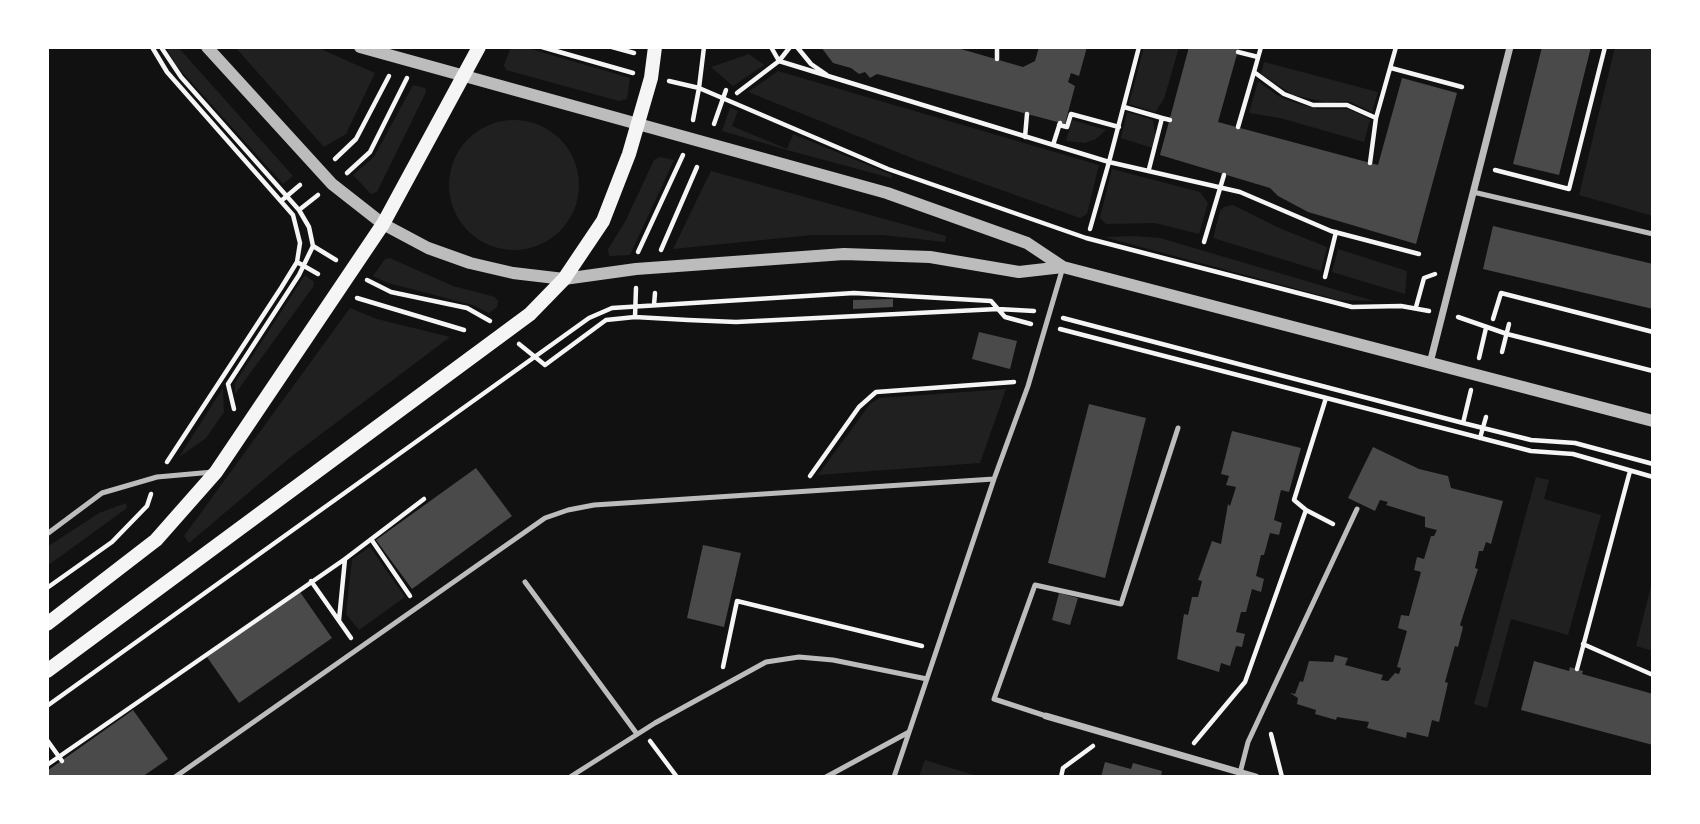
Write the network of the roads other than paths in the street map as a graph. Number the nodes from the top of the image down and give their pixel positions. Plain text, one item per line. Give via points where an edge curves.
1 (206, 47) edge
2 (360, 47) edge
3 (479, 47) edge
4 (655, 47) edge
5 (1510, 47) edge
6 (464, 78) junction
7 (638, 122) junction
8 (1473, 191) junction
9 (383, 224) junction
10 (1653, 234) edge
11 (1063, 267) junction
12 (564, 279) junction
13 (1430, 363) junction
14 (1653, 421) edge
15 (1178, 428) dead end
16 (216, 472) junction
17 (994, 479) junction
18 (1357, 509) dead end
19 (47, 534) edge
20 (525, 582) dead end
21 (47, 624) edge
22 (47, 671) edge
23 (927, 679) junction
24 (1046, 716) joint
25 (640, 732) junction
26 (909, 732) junction
27 (1239, 774) edge
28 (175, 777) edge
29 (570, 777) edge
30 (825, 777) edge
31 (894, 777) edge
32 (1256, 777) edge

1 - 9 street via 332,184
2 - 6 street
3 - 6 main road
4 - 7 main road
5 - 8 street
6 - 7 street
6 - 9 main road
7 - 11 street via 887,193 1027,243
7 - 12 main road via 621,182 603,221
8 - 10 lane
8 - 13 street
9 - 12 street via 470,263
9 - 16 main road
11 - 12 street via 1018,272 930,257 844,254 636,269
11 - 13 street
11 - 17 lane
12 - 22 main road via 507,333
13 - 14 street
15 - 24 lane via 1121,604 1035,585 995,699
16 - 19 lane via 157,477 102,493
16 - 21 main road via 156,540
17 - 23 lane
17 - 28 lane via 594,505 545,518
18 - 27 lane via 1248,742
20 - 25 lane
23 - 25 lane via 822,659 766,662
23 - 26 lane
24 - 27 street
25 - 29 lane
26 - 30 lane
26 - 31 lane
27 - 32 street

